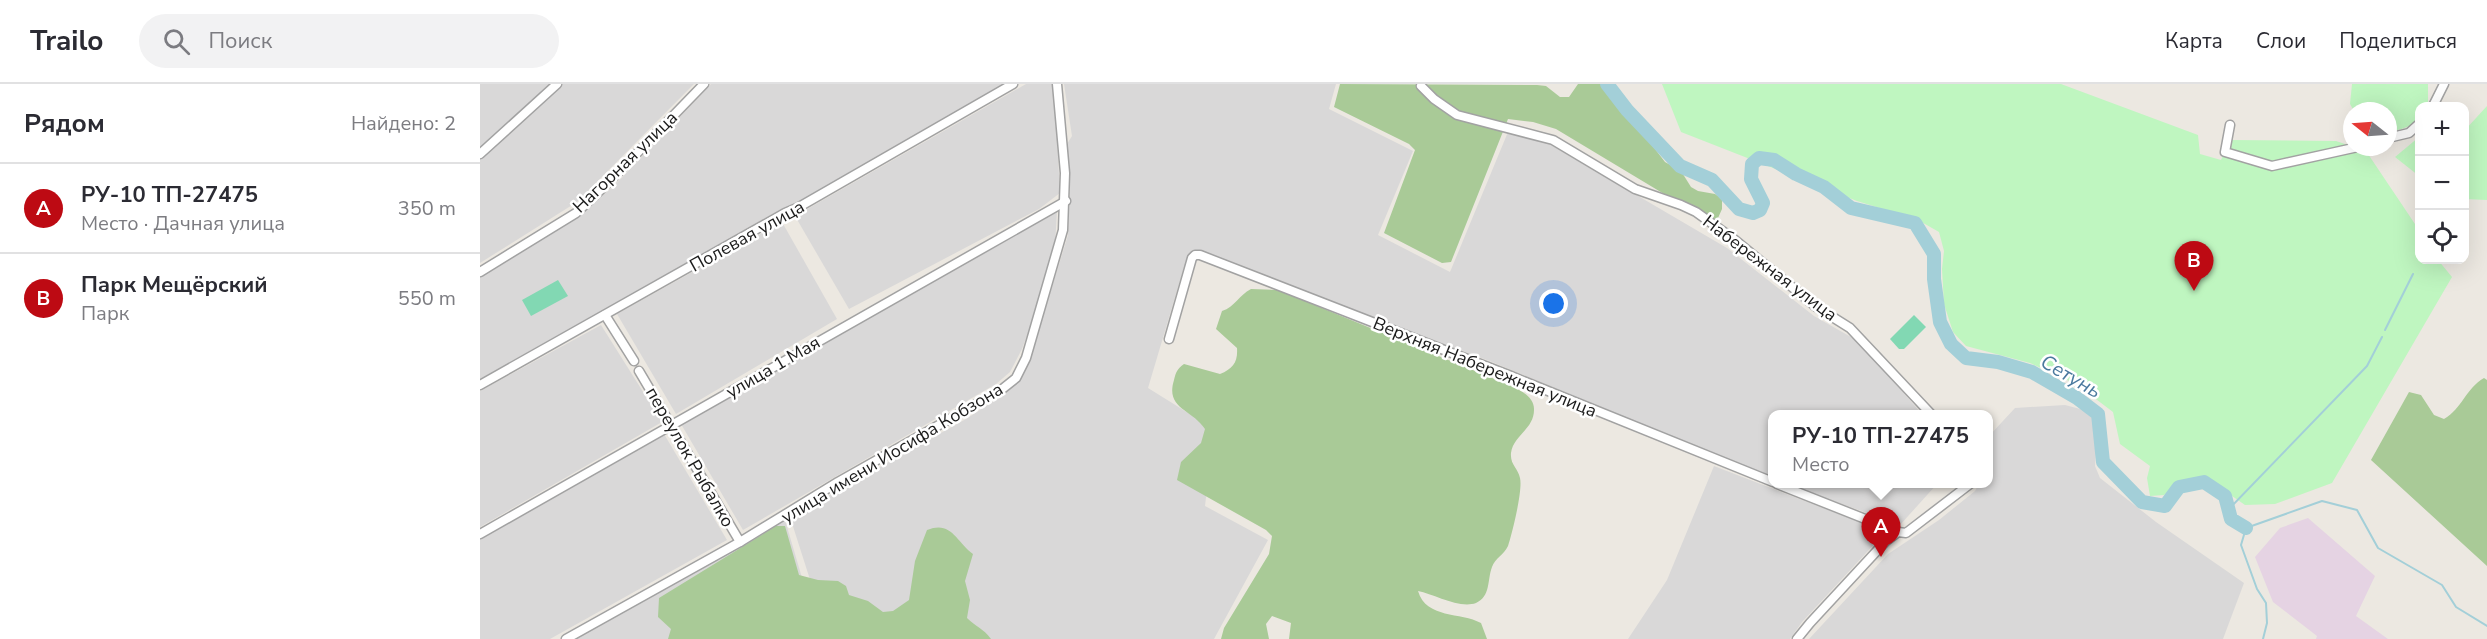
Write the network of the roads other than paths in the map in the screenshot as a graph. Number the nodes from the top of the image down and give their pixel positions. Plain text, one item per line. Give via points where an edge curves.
1 (557, 84) edge
2 (704, 84) edge
3 (1013, 84) edge
4 (1057, 84) edge
5 (2444, 84) edge
6 (1421, 86) dead end
7 (2435, 102) edge
8 (2230, 126) dead end
9 (2415, 128) edge
10 (2397, 136) edge
11 (2343, 150) edge
12 (480, 154) edge
13 (1066, 201) junction
14 (480, 272) edge
15 (605, 315) junction
16 (1169, 339) dead end
17 (634, 362) dead end
18 (639, 371) dead end
19 (480, 386) edge
20 (1927, 410) edge
21 (672, 425) junction
22 (1768, 480) edge
23 (1788, 488) edge
24 (1964, 488) edge
25 (1898, 532) junction
26 (480, 534) edge
27 (740, 542) junction
28 (566, 639) edge
29 (1797, 639) edge

1 - 12 street
2 - 14 street, Нагорная улица via 576,213
3 - 15 street, Полевая улица
4 - 13 street, улица имени Иосифа Кобзона
5 - 7 street
6 - 20 street, Набережная улица via 1457,115 1553,140 1635,189 1696,212 1815,306 1850,328
8 - 11 street via 2224,152 2272,166
9 - 10 street
13 - 21 street, улица 1 Мая
13 - 27 street, улица имени Иосифа Кобзона via 1060,246 1026,358 1016,378
15 - 17 street
15 - 19 street, Полевая улица
16 - 22 street, Верхняя Набережная улица via 1195,255
18 - 21 street, переулок Рыбалко
21 - 26 street, улица 1 Мая
21 - 27 street, переулок Рыбалко
23 - 25 street, Верхняя Набережная улица
24 - 25 street via 1906,533
25 - 29 street
27 - 28 street, улица имени Иосифа Кобзона

